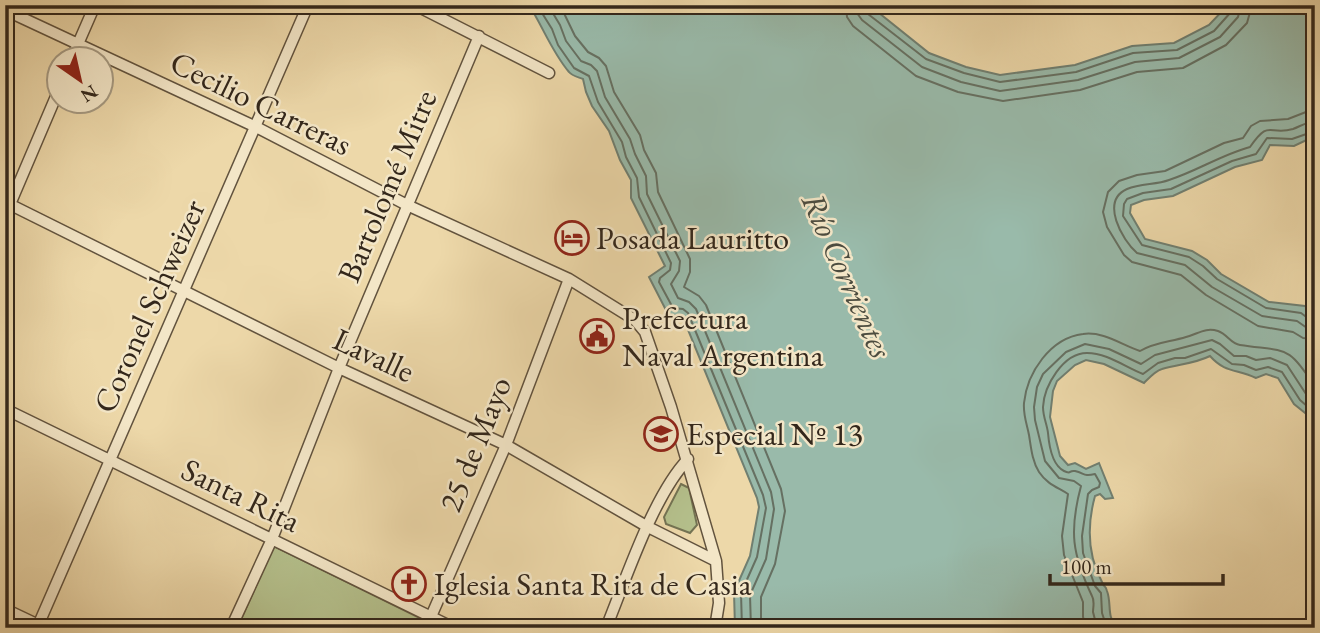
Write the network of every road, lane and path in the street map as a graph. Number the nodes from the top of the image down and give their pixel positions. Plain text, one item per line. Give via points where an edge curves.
1 (95, 5) edge
2 (308, 5) edge
3 (415, 5) edge
4 (5, 10) edge
5 (479, 36) junction
6 (77, 45) junction
7 (549, 73) dead end
8 (47, 116) edge
9 (256, 127) junction
10 (8, 203) edge
11 (407, 205) junction
12 (5, 216) edge
13 (569, 279) junction
14 (184, 290) junction
15 (339, 368) junction
16 (5, 409) edge
17 (506, 445) junction
18 (688, 459) junction
19 (110, 460) junction
20 (648, 527) junction
21 (272, 539) junction
22 (716, 561) junction
23 (5, 609) edge
24 (431, 616) junction
25 (40, 627) edge
26 (231, 628) edge
27 (426, 628) edge
28 (454, 628) edge
29 (606, 628) edge
30 (715, 628) edge

1 - 6 street
2 - 9 street, Coronel Schweizer
3 - 5 street
4 - 6 street, Cecilio Carreras
5 - 7 street
5 - 11 street, Bartolomé Mitre
6 - 9 street, Cecilio Carreras
8 - 10 street
9 - 11 street, Cecilio Carreras
9 - 14 street, Coronel Schweizer
10 - 12 street
10 - 14 street, Lavalle
11 - 13 street, Cecilio Carreras
11 - 15 street, Bartolomé Mitre
13 - 17 street, 25 de Mayo
13 - 18 street, Cecilio Carreras via 635,320 645,332
14 - 15 street, Lavalle
14 - 19 street, Coronel Schweizer
15 - 17 street, Lavalle
15 - 21 street, Bartolomé Mitre
16 - 19 street, Santa Rita
17 - 20 street, Lavalle
17 - 24 street, 25 de Mayo
18 - 20 street via 674,474
18 - 22 street, Cecilio Carreras
19 - 21 street, Santa Rita
19 - 25 street, Coronel Schweizer
20 - 22 street, Lavalle
20 - 29 street
21 - 24 street, Santa Rita
21 - 26 street, Bartolomé Mitre
22 - 30 street, Cecilio Carreras via 719,603
23 - 25 street
24 - 27 street, 25 de Mayo
24 - 28 street, Santa Rita

